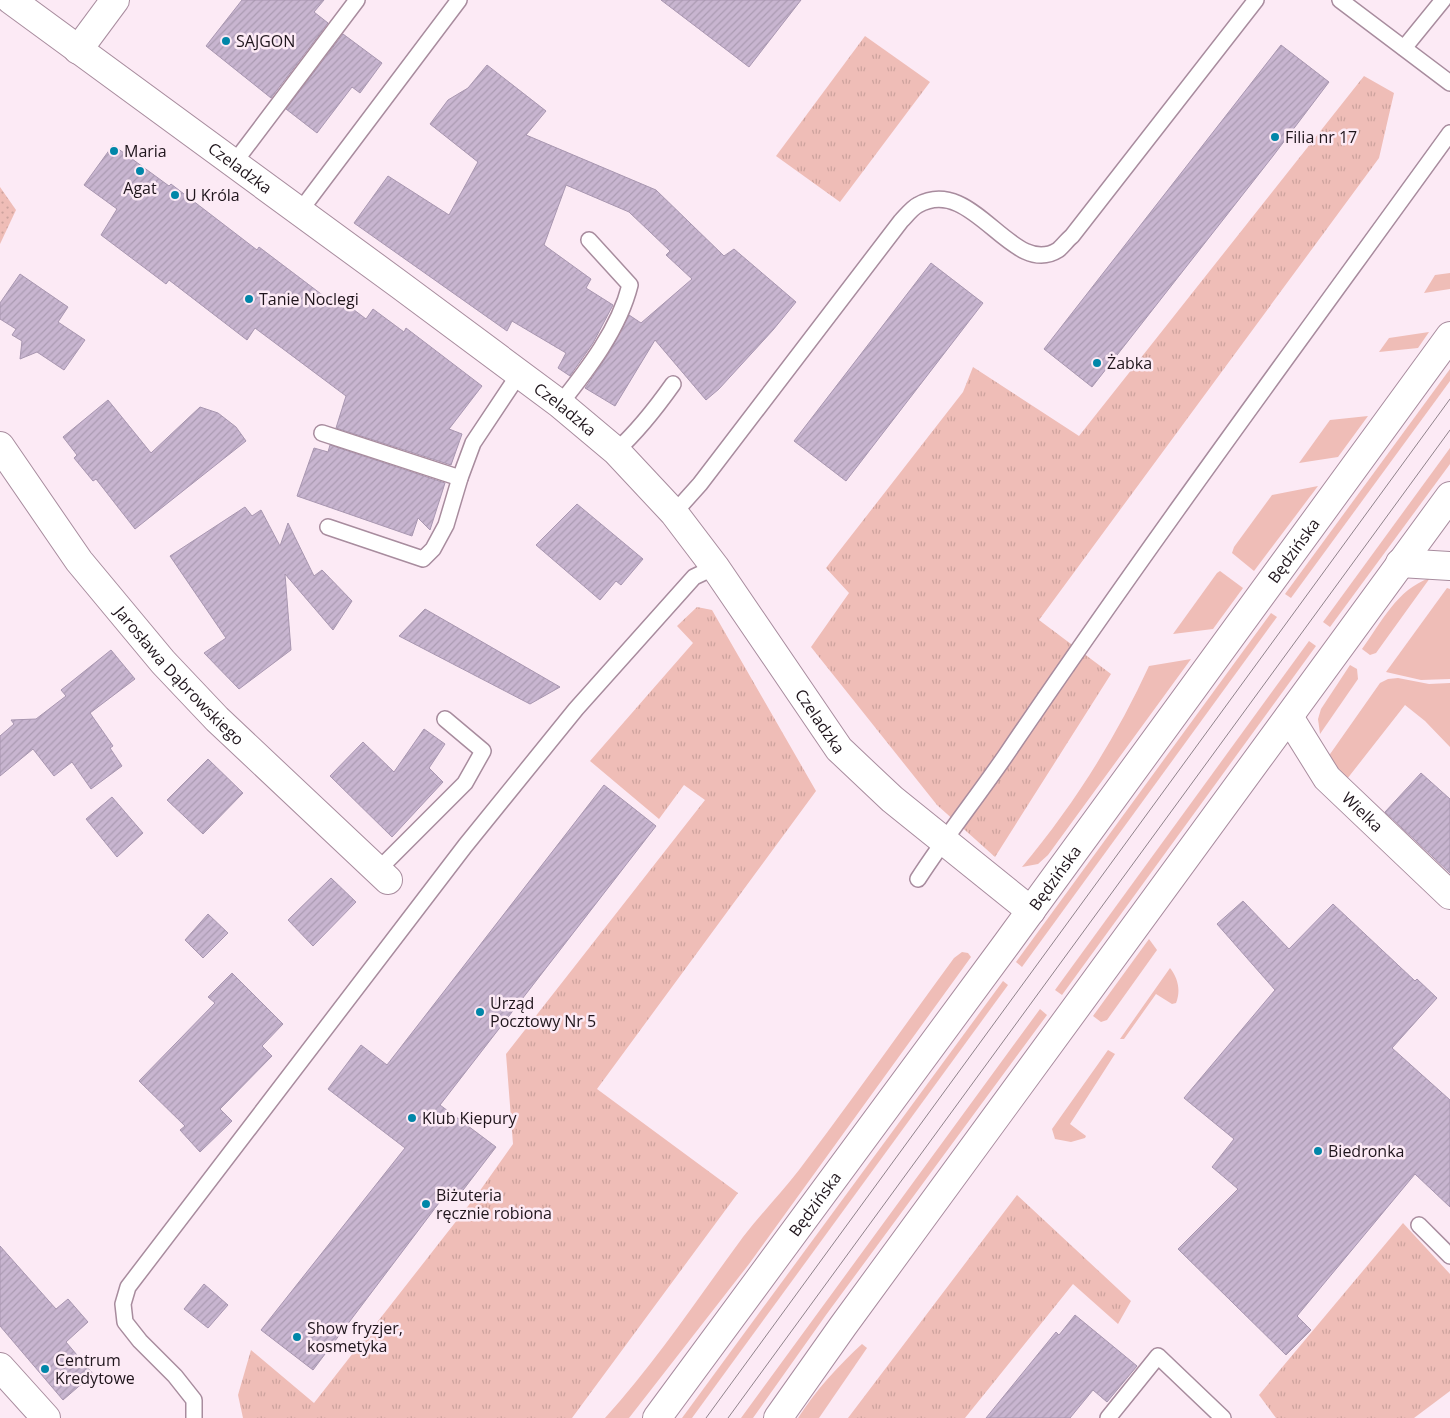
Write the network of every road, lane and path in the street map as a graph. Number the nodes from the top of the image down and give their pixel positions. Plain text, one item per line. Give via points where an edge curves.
1 (11, 0) edge
2 (115, 0) edge
3 (357, 0) edge
4 (459, 0) edge
5 (1256, 0) edge
6 (1340, 0) edge
7 (1443, 0) edge
8 (1404, 48) junction
9 (78, 50) junction
10 (1450, 83) edge
11 (1450, 133) edge
12 (234, 163) junction
13 (300, 211) junction
14 (589, 240) dead end
15 (1450, 336) edge
16 (519, 374) junction
17 (672, 384) dead end
18 (560, 404) junction
19 (322, 433) dead end
20 (0, 447) edge
21 (616, 451) junction
22 (460, 478) junction
23 (1450, 496) edge
24 (674, 513) junction
25 (328, 527) dead end
26 (1400, 564) junction
27 (1450, 566) edge
28 (715, 567) junction
29 (1289, 717) junction
30 (445, 719) dead end
31 (943, 841) junction
32 (383, 875) joint
33 (918, 879) dead end
34 (1450, 895) edge
35 (1030, 911) junction
36 (1419, 1225) dead end
37 (1450, 1256) edge
38 (0, 1367) edge
39 (46, 1418) edge
40 (194, 1418) edge
41 (657, 1418) edge
42 (778, 1418) edge
43 (1108, 1418) edge
44 (1223, 1418) edge

1 - 9 street, Czeladzka
2 - 9 street
3 - 12 lane
4 - 13 lane
5 - 24 lane via 1058,250 1041,256 1020,248 969,209 951,200 934,199 917,205 901,221 700,484
6 - 8 lane
7 - 8 lane
8 - 10 lane
9 - 12 street, Czeladzka
11 - 31 lane
12 - 13 street, Czeladzka
13 - 16 street, Czeladzka
14 - 18 lane via 630,286 625,306 602,345
15 - 35 street, Będzińska
16 - 18 street, Czeladzka
16 - 22 lane via 473,443
17 - 21 lane via 655,409
18 - 21 street, Czeladzka
19 - 22 lane
20 - 32 street, Jarosława Dąbrowskiego via 79,561 163,662 217,719
21 - 24 street, Czeladzka
22 - 25 lane via 446,525 434,549 423,559
23 - 26 street
24 - 28 street, Czeladzka
26 - 27 street
26 - 29 street
28 - 31 street, Czeladzka via 839,749
28 - 40 lane via 694,577 576,709 466,846 128,1288 123,1304 126,1322 194,1400
29 - 34 street, Wielka via 1327,778
29 - 42 street
30 - 32 lane via 482,750 465,783
31 - 33 lane
31 - 35 street, Czeladzka
35 - 41 street, Będzińska
36 - 37 lane
38 - 39 street
43 - 44 lane via 1158,1356

